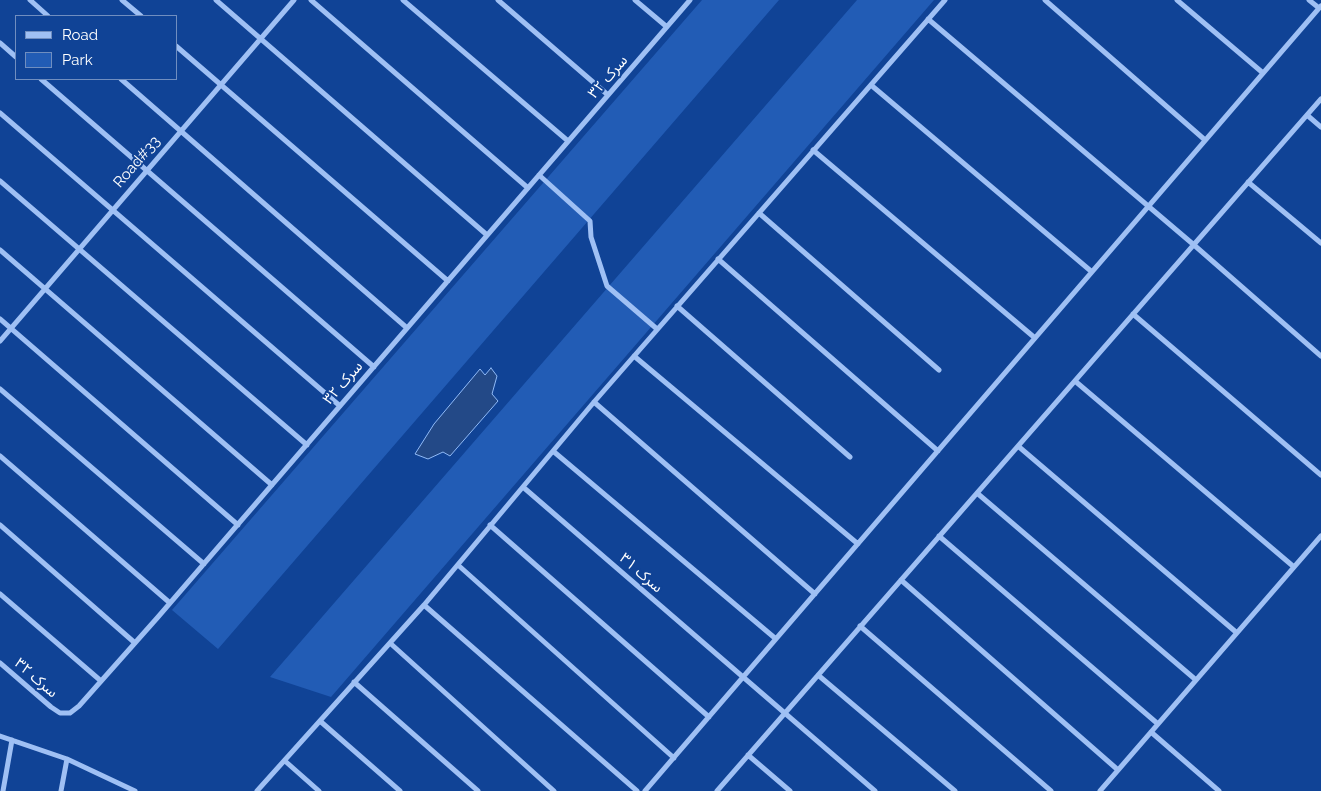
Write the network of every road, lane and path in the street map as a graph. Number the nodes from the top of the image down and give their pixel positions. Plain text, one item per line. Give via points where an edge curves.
1 (30, 0) edge
2 (122, 0) edge
3 (216, 0) edge
4 (294, 0) edge
5 (311, 0) edge
6 (403, 0) edge
7 (498, 0) edge
8 (635, 0) edge
9 (690, 0) edge
10 (944, 0) edge
11 (1045, 0) edge
12 (1177, 0) edge
13 (1310, 0) edge
14 (1320, 7) edge
15 (47, 15) edge
16 (140, 15) edge
17 (928, 19) junction
18 (667, 27) junction
19 (261, 38) junction
20 (0, 43) edge
21 (178, 48) edge
22 (15, 56) edge
23 (1263, 73) junction
24 (42, 80) edge
25 (122, 80) edge
26 (221, 84) junction
27 (871, 85) junction
28 (608, 96) junction
29 (1321, 99) edge
30 (0, 113) edge
31 (1307, 115) junction
32 (1321, 127) edge
33 (181, 131) junction
34 (1205, 140) junction
35 (568, 141) junction
36 (813, 150) junction
37 (147, 171) junction
38 (539, 175) junction
39 (0, 181) edge
40 (1248, 182) junction
41 (528, 188) junction
42 (1148, 206) junction
43 (112, 211) junction
44 (759, 213) junction
45 (487, 236) junction
46 (1194, 244) junction
47 (1321, 244) edge
48 (79, 249) junction
49 (0, 250) edge
50 (718, 259) junction
51 (1092, 272) junction
52 (448, 281) junction
53 (45, 289) junction
54 (677, 306) junction
55 (1133, 314) junction
56 (0, 319) edge
57 (11, 328) junction
58 (407, 328) junction
59 (657, 329) junction
60 (1035, 338) junction
61 (0, 341) edge
62 (634, 356) junction
63 (1321, 356) edge
64 (374, 367) junction
65 (939, 370) dead end
66 (1074, 381) junction
67 (0, 389) edge
68 (594, 402) junction
69 (340, 406) junction
70 (307, 445) junction
71 (1018, 446) junction
72 (553, 451) junction
73 (938, 452) junction
74 (0, 456) edge
75 (850, 457) dead end
76 (1321, 475) edge
77 (272, 485) junction
78 (523, 488) junction
79 (977, 493) junction
80 (0, 525) edge
81 (238, 525) junction
82 (490, 525) junction
83 (939, 536) junction
84 (1321, 536) edge
85 (858, 544) junction
86 (204, 564) junction
87 (458, 565) junction
88 (1294, 567) junction
89 (901, 580) junction
90 (0, 594) edge
91 (815, 594) junction
92 (170, 604) junction
93 (424, 605) junction
94 (860, 626) junction
95 (1237, 633) junction
96 (776, 639) junction
97 (135, 643) junction
98 (390, 643) junction
99 (0, 663) edge
100 (818, 675) junction
101 (743, 678) junction
102 (1196, 680) junction
103 (101, 681) junction
104 (354, 682) junction
105 (784, 714) junction
106 (709, 717) junction
107 (320, 721) junction
108 (1158, 724) junction
109 (1151, 732) junction
110 (0, 736) edge
111 (12, 740) junction
112 (748, 755) junction
113 (674, 758) junction
114 (67, 760) junction
115 (284, 761) junction
116 (1118, 770) junction
117 (3, 791) edge
118 (61, 791) edge
119 (135, 791) edge
120 (258, 791) edge
121 (319, 791) edge
122 (400, 791) edge
123 (478, 791) edge
124 (554, 791) edge
125 (637, 791) edge
126 (645, 791) edge
127 (717, 791) edge
128 (790, 791) edge
129 (875, 791) edge
130 (956, 791) edge
131 (1051, 791) edge
132 (1100, 791) edge
133 (1219, 791) edge

1 - 15 street
2 - 16 street
3 - 19 street
4 - 19 street, Road#33
5 - 41 street
6 - 35 street
7 - 28 street
8 - 18 street
9 - 18 street, سرک ۳۲
10 - 17 street
11 - 34 street
12 - 23 street
13 - 14 street
14 - 23 street
17 - 27 street
17 - 42 street
18 - 28 street, سرک ۳۲
19 - 26 street, Road#33
19 - 45 street
20 - 22 street
21 - 26 street
23 - 34 street
24 - 37 street
25 - 33 street
26 - 33 street, Road#33
26 - 52 street
27 - 36 street
27 - 51 street
28 - 35 street, سرک ۳۲
29 - 31 street
30 - 43 street
31 - 32 street
31 - 40 street
33 - 37 street, Road#33
33 - 58 street
34 - 42 street
35 - 38 street, سرک ۳۲
36 - 44 street
36 - 60 street
37 - 43 street, Road#33
37 - 64 street
38 - 41 street, سرک ۳۲
38 - 59 street via 590,221 607,286
39 - 48 street
40 - 46 street
40 - 47 street
41 - 45 street, سرک ۳۲
42 - 46 street
42 - 51 street
43 - 48 street, Road#33
43 - 69 street
44 - 50 street
44 - 65 street
45 - 52 street, سرک ۳۲
46 - 55 street
46 - 63 street
48 - 53 street, Road#33
48 - 70 street
49 - 53 street
50 - 54 street
50 - 73 street
51 - 60 street
52 - 58 street, سرک ۳۲
53 - 57 street, Road#33
53 - 77 street
54 - 59 street
54 - 75 street
55 - 66 street
55 - 76 street
56 - 57 street
57 - 61 street, Road#33
57 - 81 street
58 - 64 street, سرک ۳۲
59 - 62 street
60 - 73 street
62 - 68 street
62 - 85 street
64 - 69 street, سرک ۳۲
66 - 71 street
66 - 88 street
67 - 86 street
68 - 72 street
68 - 91 street
69 - 70 street, سرک ۳۲
70 - 77 street, سرک ۳۲
71 - 79 street
71 - 95 street
72 - 78 street
72 - 96 street
73 - 85 street
74 - 92 street
77 - 81 street, سرک ۳۲
78 - 82 street
78 - 101 street, سرک ۳۱
79 - 83 street
79 - 102 street
80 - 97 street
81 - 86 street, سرک ۳۲
82 - 87 street
82 - 106 street
83 - 89 street
83 - 108 street
84 - 88 street
85 - 91 street
86 - 92 street, سرک ۳۲
87 - 93 street
87 - 113 street
88 - 95 street
89 - 94 street
89 - 116 street
90 - 103 street
91 - 96 street
92 - 97 street, سرک ۳۲
93 - 98 street
93 - 125 street
94 - 100 street
94 - 131 street
95 - 102 street
96 - 101 street
97 - 103 street, سرک ۳۲
98 - 104 street
98 - 124 street
99 - 103 street, سرک ۳۲ via 60,713 70,713 79,706
100 - 105 street
100 - 130 street
101 - 105 street, سرک ۳۱
101 - 106 street
102 - 108 street
104 - 107 street
104 - 123 street
105 - 112 street
105 - 129 street, سرک ۳۱
106 - 113 street
107 - 115 street
107 - 122 street
108 - 109 street
109 - 116 street
109 - 133 street
110 - 111 street
111 - 114 street
111 - 117 street
112 - 127 street
112 - 128 street
113 - 126 street
114 - 118 street
114 - 119 street
115 - 120 street
115 - 121 street
116 - 132 street

